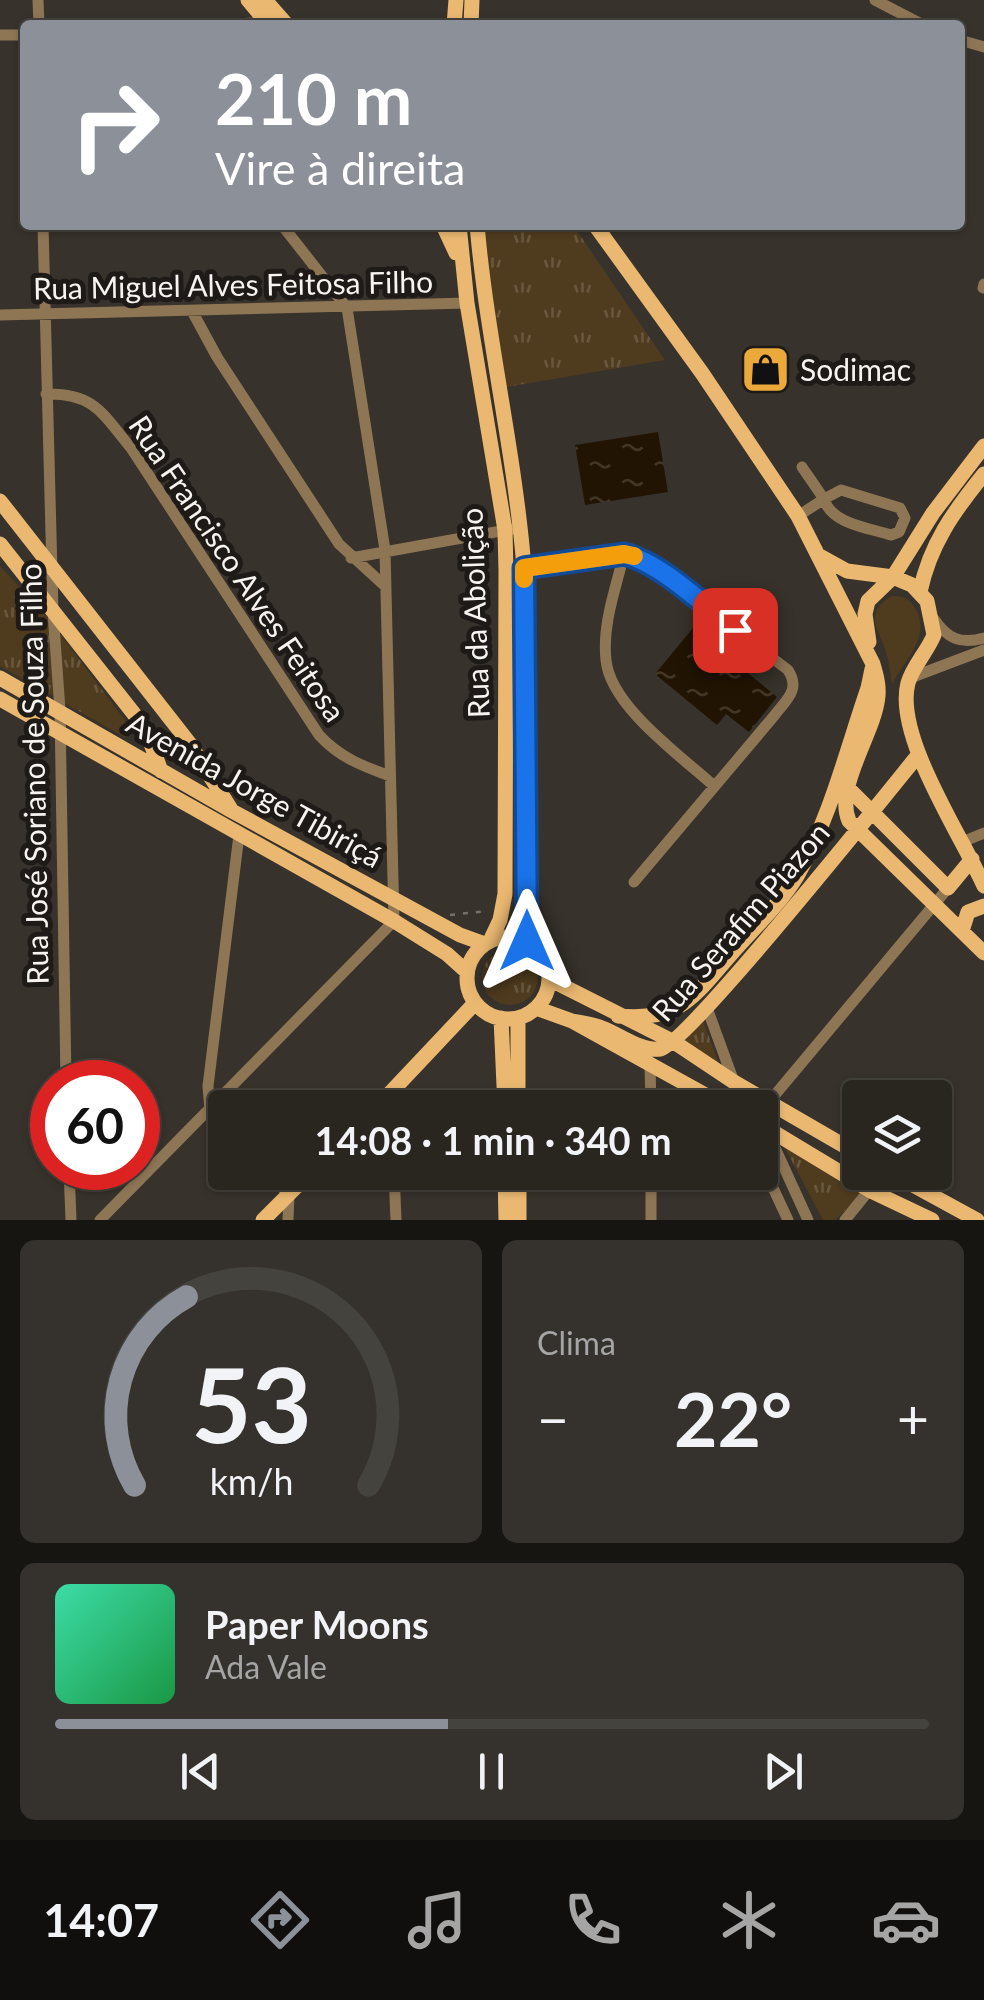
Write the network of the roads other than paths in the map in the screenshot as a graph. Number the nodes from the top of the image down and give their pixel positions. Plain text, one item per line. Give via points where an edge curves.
1 (248, 0) edge
2 (875, 0) edge
3 (272, 20) edge
4 (913, 20) edge
5 (43, 230) edge
6 (286, 230) edge
7 (446, 230) edge
8 (460, 230) edge
9 (477, 230) edge
10 (599, 230) edge
11 (465, 281) junction
12 (467, 303) junction
13 (348, 308) junction
14 (192, 311) junction
15 (45, 312) junction
16 (0, 314) edge
17 (46, 394) junction
18 (984, 446) edge
19 (802, 467) dead end
20 (984, 474) edge
21 (824, 500) junction
22 (0, 501) edge
23 (798, 516) junction
24 (513, 528) junction
25 (0, 544) edge
26 (385, 550) junction
27 (624, 554) junction
28 (818, 555) junction
29 (351, 558) junction
30 (53, 567) junction
31 (524, 568) junction
32 (506, 571) junction
33 (893, 577) junction
34 (386, 586) junction
35 (920, 592) junction
36 (53, 612) junction
37 (932, 617) junction
38 (984, 638) edge
39 (984, 650) edge
40 (873, 664) junction
41 (0, 678) edge
42 (910, 678) junction
43 (0, 698) edge
44 (60, 710) junction
45 (138, 719) junction
46 (60, 732) junction
47 (126, 749) junction
48 (919, 754) junction
49 (162, 769) junction
50 (390, 776) junction
51 (156, 786) junction
52 (714, 786) junction
53 (848, 788) junction
54 (232, 811) junction
55 (871, 814) junction
56 (857, 830) junction
57 (984, 833) edge
58 (239, 834) junction
59 (962, 842) junction
60 (972, 860) junction
61 (634, 882) dead end
62 (984, 886) edge
63 (948, 888) junction
64 (394, 898) junction
65 (936, 904) junction
66 (984, 906) edge
67 (394, 921) junction
68 (527, 941) junction
69 (976, 941) edge
70 (488, 942) junction
71 (467, 972) junction
72 (550, 979) junction
73 (475, 1002) junction
74 (536, 1008) junction
75 (707, 1008) junction
76 (618, 1016) junction
77 (501, 1018) junction
78 (518, 1018) junction
79 (572, 1022) junction
80 (674, 1042) junction
81 (66, 1060) edge
82 (650, 1065) junction
83 (734, 1082) junction
84 (208, 1090) edge
85 (230, 1090) edge
86 (400, 1090) edge
87 (504, 1090) edge
88 (518, 1090) edge
89 (650, 1090) edge
90 (696, 1090) edge
91 (748, 1090) edge
92 (778, 1091) edge
93 (778, 1107) edge
94 (208, 1113) edge
95 (778, 1135) edge
96 (842, 1145) edge
97 (778, 1157) edge
98 (842, 1173) edge
99 (69, 1190) edge
100 (284, 1190) edge
101 (294, 1190) edge
102 (395, 1190) edge
103 (505, 1190) edge
104 (519, 1190) edge
105 (651, 1190) edge
106 (774, 1190) edge
107 (870, 1190) joint
108 (920, 1190) edge
109 (289, 1195) junction
110 (70, 1220) edge
111 (100, 1220) edge
112 (263, 1220) edge
113 (288, 1220) edge
114 (396, 1220) edge
115 (506, 1220) edge
116 (520, 1220) edge
117 (651, 1220) edge
118 (788, 1220) edge
119 (808, 1220) edge
120 (845, 1220) edge
121 (932, 1220) edge
122 (977, 1220) edge

1 - 3 main road
2 - 4 street
5 - 15 street, Rua José Soriano de Souza Filho
6 - 13 street
7 - 11 main road
8 - 11 main road, Rua da Abolição
9 - 24 main road, Rua da Abolição
10 - 23 main road
11 - 12 main road, Rua da Abolição
12 - 13 street, Rua Miguel Alves Feitosa Filho
12 - 24 main road, Rua da Abolição
13 - 14 street, Rua Miguel Alves Feitosa Filho
13 - 26 street
14 - 15 street, Rua Miguel Alves Feitosa Filho
14 - 29 street
15 - 16 street, Rua Miguel Alves Feitosa Filho
15 - 17 street, Rua José Soriano de Souza Filho
17 - 30 street, Rua José Soriano de Souza Filho
17 - 50 street, Rua Francisco Alves Feitosa via 89,400 112,424 319,735 349,760
18 - 33 main road
19 - 21 street
20 - 35 main road via 939,533
21 - 21 street via 836,517 891,535 905,518 900,508 841,490
21 - 23 street
22 - 30 main road
23 - 28 main road
24 - 26 street
24 - 31 main road, Rua da Abolição
24 - 32 main road, Rua da Abolição
25 - 36 main road
26 - 29 street
26 - 34 street
27 - 31 street
27 - 52 street via 606,639 613,684
27 - 52 street via 656,569 795,681 792,694
28 - 33 main road via 846,570
28 - 40 main road
29 - 34 street
30 - 36 street, Rua José Soriano de Souza Filho
30 - 54 main road via 190,744
31 - 32 street
31 - 68 main road, Rua da Abolição
32 - 70 main road, Rua da Abolição via 503,910
33 - 35 main road
33 - 40 main road via 868,601 865,614
34 - 50 street
35 - 37 main road
36 - 44 street, Rua José Soriano de Souza Filho
36 - 45 main road
37 - 38 street via 954,640
37 - 42 main road via 934,635
39 - 42 street
40 - 53 main road via 877,705
40 - 76 main road via 796,878 696,994 664,1015
41 - 44 main road, Avenida Jorge Tibiriçá
42 - 48 main road via 906,706
43 - 46 main road, Avenida Jorge Tibiriçá
44 - 46 street, Rua José Soriano de Souza Filho
44 - 47 main road, Avenida Jorge Tibiriçá
45 - 47 main road
45 - 49 main road
46 - 51 main road, Avenida Jorge Tibiriçá
46 - 81 street, Rua José Soriano de Souza Filho
47 - 49 main road, Avenida Jorge Tibiriçá
48 - 55 main road, Rua Serafim Piazon
48 - 59 main road
49 - 51 main road
49 - 54 main road, Avenida Jorge Tibiriçá
50 - 64 street
51 - 58 main road, Avenida Jorge Tibiriçá
52 - 61 street
53 - 55 main road
53 - 56 main road via 846,812
54 - 64 main road, Avenida Jorge Tibiriçá
55 - 56 main road, Rua Serafim Piazon
55 - 63 main road
56 - 65 main road
56 - 75 main road, Rua Serafim Piazon
57 - 59 street
58 - 67 main road, Avenida Jorge Tibiriçá
58 - 84 street
59 - 60 main road
60 - 62 main road
60 - 63 main road
63 - 65 street
64 - 67 street
64 - 70 main road, Avenida Jorge Tibiriçá
65 - 69 main road
65 - 92 street
66 - 69 main road via 968,912
67 - 71 main road, Avenida Jorge Tibiriçá
67 - 85 street
68 - 70 main road via 512,936
68 - 72 main road via 543,955
70 - 71 main road
71 - 73 main road
72 - 74 main road
72 - 76 main road
73 - 77 main road
73 - 86 main road
74 - 78 main road
74 - 79 main road
75 - 80 main road, Rua Serafim Piazon
75 - 83 street
76 - 80 main road
77 - 78 main road
77 - 87 main road
78 - 88 main road
79 - 80 main road, Rua Serafim Piazon via 658,1050
79 - 82 main road
80 - 83 main road
82 - 89 street
82 - 90 main road
83 - 91 main road
93 - 96 main road
94 - 111 street
95 - 98 main road
97 - 119 street
99 - 110 street
100 - 109 street
101 - 109 main road
102 - 114 street
103 - 115 main road
104 - 116 main road
105 - 117 street
106 - 118 street
107 - 120 street
107 - 121 main road
108 - 122 main road
109 - 112 main road
109 - 113 street

